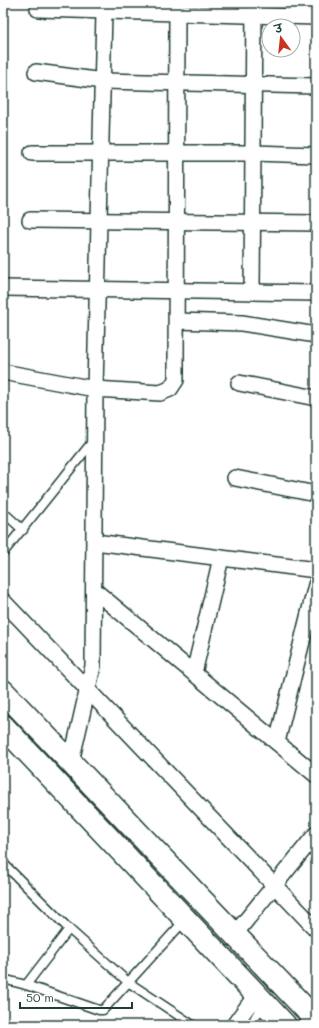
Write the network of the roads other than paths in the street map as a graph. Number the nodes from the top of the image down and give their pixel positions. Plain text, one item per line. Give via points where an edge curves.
1 (177, 8) edge
2 (38, 9) dead end
3 (254, 9) edge
4 (104, 12) junction
5 (316, 17) edge
6 (36, 72) dead end
7 (103, 81) junction
8 (177, 82) junction
9 (253, 84) junction
10 (316, 86) edge
11 (32, 153) dead end
12 (101, 153) junction
13 (176, 153) junction
14 (253, 153) junction
15 (316, 155) edge
16 (30, 220) dead end
17 (99, 220) junction
18 (176, 221) junction
19 (253, 222) junction
20 (316, 223) edge
21 (3, 288) edge
22 (98, 290) junction
23 (176, 291) junction
24 (252, 292) junction
25 (316, 293) edge
26 (177, 321) junction
27 (316, 335) edge
28 (3, 372) edge
29 (239, 383) dead end
30 (95, 389) junction
31 (316, 398) edge
32 (96, 438) junction
33 (235, 478) dead end
34 (316, 494) edge
35 (3, 512) edge
36 (23, 530) junction
37 (95, 542) junction
38 (3, 552) edge
39 (221, 558) junction
40 (316, 570) edge
41 (316, 585) edge
42 (94, 590) junction
43 (3, 601) edge
44 (194, 673) junction
45 (88, 690) junction
46 (3, 691) edge
47 (3, 726) edge
48 (277, 742) junction
49 (71, 762) junction
50 (316, 775) edge
51 (316, 834) edge
52 (3, 863) edge
53 (274, 885) junction
54 (185, 920) junction
55 (69, 929) junction
56 (316, 929) edge
57 (235, 934) junction
58 (3, 979) edge
59 (128, 982) junction
60 (26, 985) junction
61 (259, 999) junction
62 (316, 1020) edge
63 (193, 1025) edge
64 (234, 1025) edge
65 (251, 1025) edge
66 (284, 1025) edge

1 - 3 street
1 - 4 street
1 - 8 street
2 - 4 street
3 - 5 street
3 - 9 street
4 - 7 street
6 - 7 street
7 - 8 street
7 - 12 street
8 - 9 street
8 - 13 street
9 - 10 street
9 - 14 street
11 - 12 street
12 - 13 street
12 - 17 street
13 - 14 street
13 - 18 street
14 - 15 street
14 - 19 street
16 - 17 street
17 - 18 street
17 - 22 street
18 - 19 street
18 - 23 street
19 - 20 street
19 - 24 street
21 - 22 street
22 - 23 street
22 - 30 street
23 - 24 street
23 - 26 street
24 - 25 street
26 - 27 street via 242,323
26 - 30 street via 176,380 170,389 160,392
28 - 30 street
29 - 31 street
30 - 32 street
32 - 36 lane
32 - 37 street
33 - 34 street
35 - 36 lane
36 - 38 lane
37 - 39 street
37 - 42 street
39 - 40 street
39 - 44 street
41 - 48 street
42 - 44 street
42 - 45 street via 93,666
43 - 45 street
44 - 48 street
45 - 49 street
45 - 53 street
46 - 49 main road
47 - 54 main road
48 - 50 street
49 - 57 main road
51 - 53 street
52 - 55 lane
53 - 56 street
53 - 57 street
54 - 59 lane
54 - 61 main road
55 - 59 lane
55 - 60 lane
57 - 62 main road
58 - 60 lane
59 - 60 lane via 107,1008 99,1010
59 - 63 lane
61 - 64 street
61 - 65 lane
61 - 66 main road

